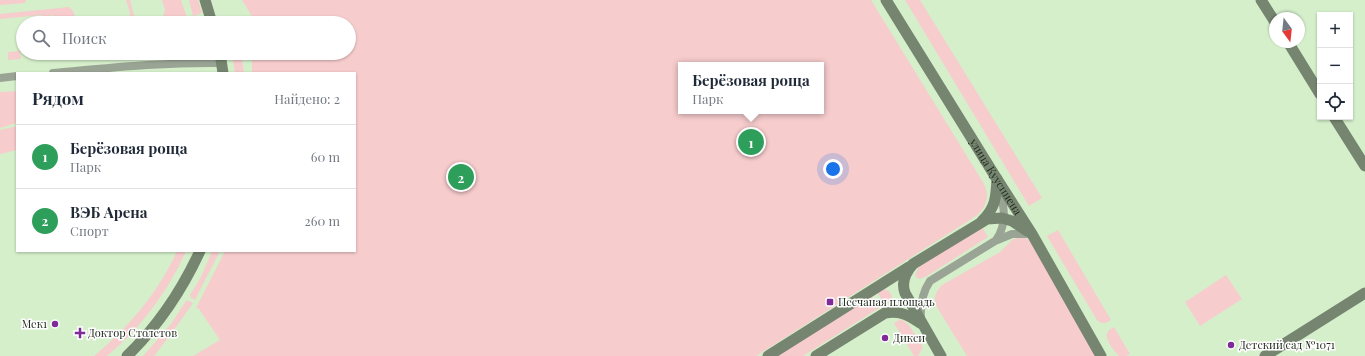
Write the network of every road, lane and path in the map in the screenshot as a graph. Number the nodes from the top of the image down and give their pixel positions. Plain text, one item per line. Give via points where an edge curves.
1 (205, 0) edge
2 (886, 0) edge
3 (1261, 0) edge
4 (1269, 13) edge
5 (210, 16) edge
6 (1292, 48) edge
7 (222, 63) edge
8 (66, 72) edge
9 (16, 76) edge
10 (0, 78) edge
11 (1317, 89) edge
12 (1336, 120) edge
13 (1365, 166) edge
14 (996, 179) junction
15 (1004, 219) junction
16 (982, 221) junction
17 (1032, 234) junction
18 (995, 241) junction
19 (200, 252) edge
20 (913, 264) junction
21 (1365, 293) edge
22 (922, 324) junction
23 (127, 356) edge
24 (768, 356) edge
25 (816, 356) edge
26 (941, 356) edge
27 (1101, 356) edge
28 (1265, 356) edge

1 - 5 street
2 - 14 street, улица Куусинена
3 - 4 street
6 - 11 street
7 - 8 street
9 - 10 street
12 - 13 street
14 - 15 street via 1003,201
14 - 16 street via 992,210
14 - 17 street, улица Куусинена
15 - 16 street
15 - 17 street via 1012,221
15 - 18 street via 1003,228
16 - 20 street
17 - 18 street via 1012,234
17 - 27 street, улица Куусинена
18 - 22 street via 930,282 922,296
19 - 23 street via 162,317
20 - 22 street via 907,271 903,286 908,301
20 - 24 street
21 - 28 street
22 - 25 street via 902,313 885,313
22 - 26 street

